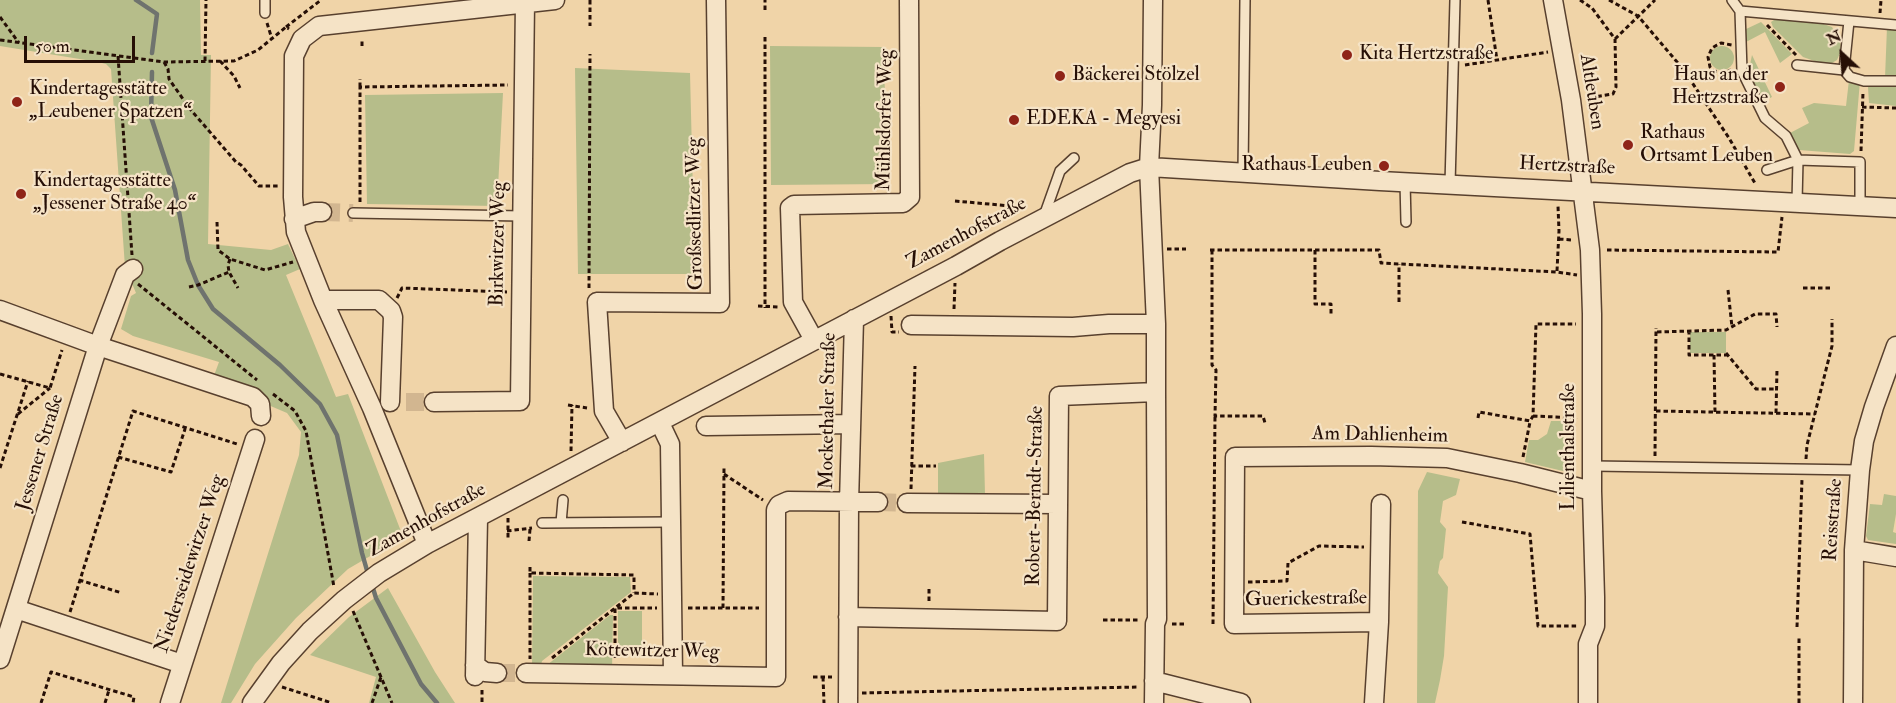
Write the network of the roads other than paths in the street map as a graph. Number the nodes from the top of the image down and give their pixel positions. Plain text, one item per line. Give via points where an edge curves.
1 (265, 0) edge
2 (555, 0) edge
3 (716, 0) edge
4 (909, 0) edge
5 (1153, 0) edge
6 (1245, 0) edge
7 (1455, 0) edge
8 (1553, 0) edge
9 (1732, 0) edge
10 (525, 2) junction
11 (385, 9) edge
12 (1740, 11) junction
13 (265, 12) dead end
14 (1849, 21) junction
15 (1896, 25) edge
16 (1797, 65) road end
17 (1844, 70) junction
18 (1896, 81) edge
19 (1074, 158) dead end
20 (1798, 160) junction
21 (1149, 166) junction
22 (1767, 170) dead end
23 (1243, 172) junction
24 (1405, 182) junction
25 (1450, 184) junction
26 (1582, 191) junction
27 (1790, 202) junction
28 (1860, 207) junction
29 (1896, 208) edge
30 (322, 212) tunnel mouth
31 (356, 213) tunnel mouth
32 (522, 216) junction
33 (1043, 218) junction
34 (294, 219) junction
35 (1406, 222) dead end
36 (132, 269) road end
37 (323, 300) junction
38 (0, 310) edge
39 (854, 319) junction
40 (1156, 324) junction
41 (911, 325) dead end
42 (814, 340) junction
43 (1896, 345) edge
44 (98, 346) junction
45 (1156, 392) junction
46 (434, 402) tunnel mouth
47 (372, 408) junction
48 (261, 416) dead end
49 (660, 423) junction
50 (851, 424) junction
51 (706, 426) dead end
52 (622, 442) junction
53 (254, 443) road end
54 (1593, 466) junction
55 (1860, 470) junction
56 (1592, 491) junction
57 (562, 500) dead end
58 (878, 502) tunnel mouth
59 (849, 503) junction
60 (909, 503) tunnel mouth
61 (1058, 504) junction
62 (1381, 504) dead end
63 (478, 518) junction
64 (672, 522) junction
65 (542, 523) dead end
66 (561, 523) junction
67 (427, 544) junction
68 (1854, 550) junction
69 (1896, 556) edge
70 (16, 609) junction
71 (848, 618) junction
72 (1379, 622) junction
73 (1234, 624) joint
74 (0, 659) edge
75 (182, 664) junction
76 (497, 673) tunnel mouth
77 (532, 673) tunnel mouth
78 (673, 675) junction
79 (776, 677) joint
80 (1154, 690) edge
81 (848, 698) edge
82 (170, 703) edge
83 (252, 703) edge
84 (1241, 703) edge
85 (1374, 703) edge
86 (1588, 703) edge
87 (1852, 703) edge

1 - 13 lane
2 - 10 street
3 - 52 street, Großsedlitzer Weg via 720,303 597,302 604,411
4 - 42 street, Mühlsdorfer Weg via 910,197 903,203 790,208 793,302
5 - 21 street
6 - 23 lane
7 - 25 lane
8 - 26 street, Altleuben
9 - 12 lane
10 - 11 street
10 - 32 street, Birkwitzer Weg
11 - 34 street via 319,26 302,39 294,57
12 - 14 lane
12 - 20 lane via 1742,71 1765,118 1786,136
14 - 15 lane
14 - 17 lane
16 - 17 lane
17 - 18 lane via 1850,77 1864,81
19 - 33 lane via 1060,171
20 - 22 lane
20 - 27 lane
20 - 28 lane via 1860,162
21 - 23 street, Hertzstraße
21 - 33 street, Zamenhofstraße
21 - 40 street
23 - 24 street, Hertzstraße
24 - 25 street, Hertzstraße
24 - 35 lane
25 - 26 street, Hertzstraße
26 - 27 street, Hertzstraße
26 - 54 street, Lilienthalstraße via 1590,250
27 - 28 street, Hertzstraße
28 - 29 street, Hertzstraße
30 - 34 street
31 - 32 lane
32 - 46 street, Birkwitzer Weg via 520,401
33 - 39 street, Zamenhofstraße
34 - 37 street
36 - 44 street, Jessener Straße via 125,275
37 - 47 street
37 - 47 street via 379,300 391,311 398,402
38 - 44 street
39 - 42 street, Zamenhofstraße
39 - 50 street, Mockethaler Straße
40 - 41 street
40 - 45 street
42 - 49 street, Zamenhofstraße
43 - 55 street, Reisstraße via 1864,441
44 - 48 street via 253,397 260,404
44 - 70 street, Jessener Straße
45 - 61 street, Robert-Berndt-Straße via 1059,396
45 - 80 street
47 - 67 street
49 - 52 street, Zamenhofstraße
49 - 64 street via 670,444
50 - 51 street
50 - 59 street, Mockethaler Straße
52 - 63 street, Zamenhofstraße
53 - 75 street, Niederseidewitzer Weg
54 - 55 lane
54 - 56 street, Lilienthalstraße
55 - 68 street, Reisstraße
56 - 73 street, Am Dahlienheim via 1447,458 1235,457
56 - 86 street, Lilienthalstraße via 1594,626 1588,644
57 - 66 lane
58 - 59 street, Mockethaler Straße
59 - 71 street, Mockethaler Straße
59 - 79 street, Mockethaler Straße via 788,501 776,510
60 - 61 street
61 - 71 street, Robert-Berndt-Straße via 1057,621
62 - 72 street, Guerickestraße
63 - 67 street, Zamenhofstraße
63 - 76 street via 475,670
64 - 66 lane
64 - 78 street
65 - 66 lane
67 - 83 street, Zamenhofstraße via 350,594 310,631
68 - 69 street
68 - 87 street, Reisstraße
70 - 74 street, Jessener Straße
70 - 75 street
71 - 81 street, Mockethaler Straße
72 - 73 street, Guerickestraße
72 - 85 street, Guerickestraße
75 - 82 street, Niederseidewitzer Weg
77 - 78 street, Köttewitzer Weg
78 - 79 street, Köttewitzer Weg
80 - 84 street

